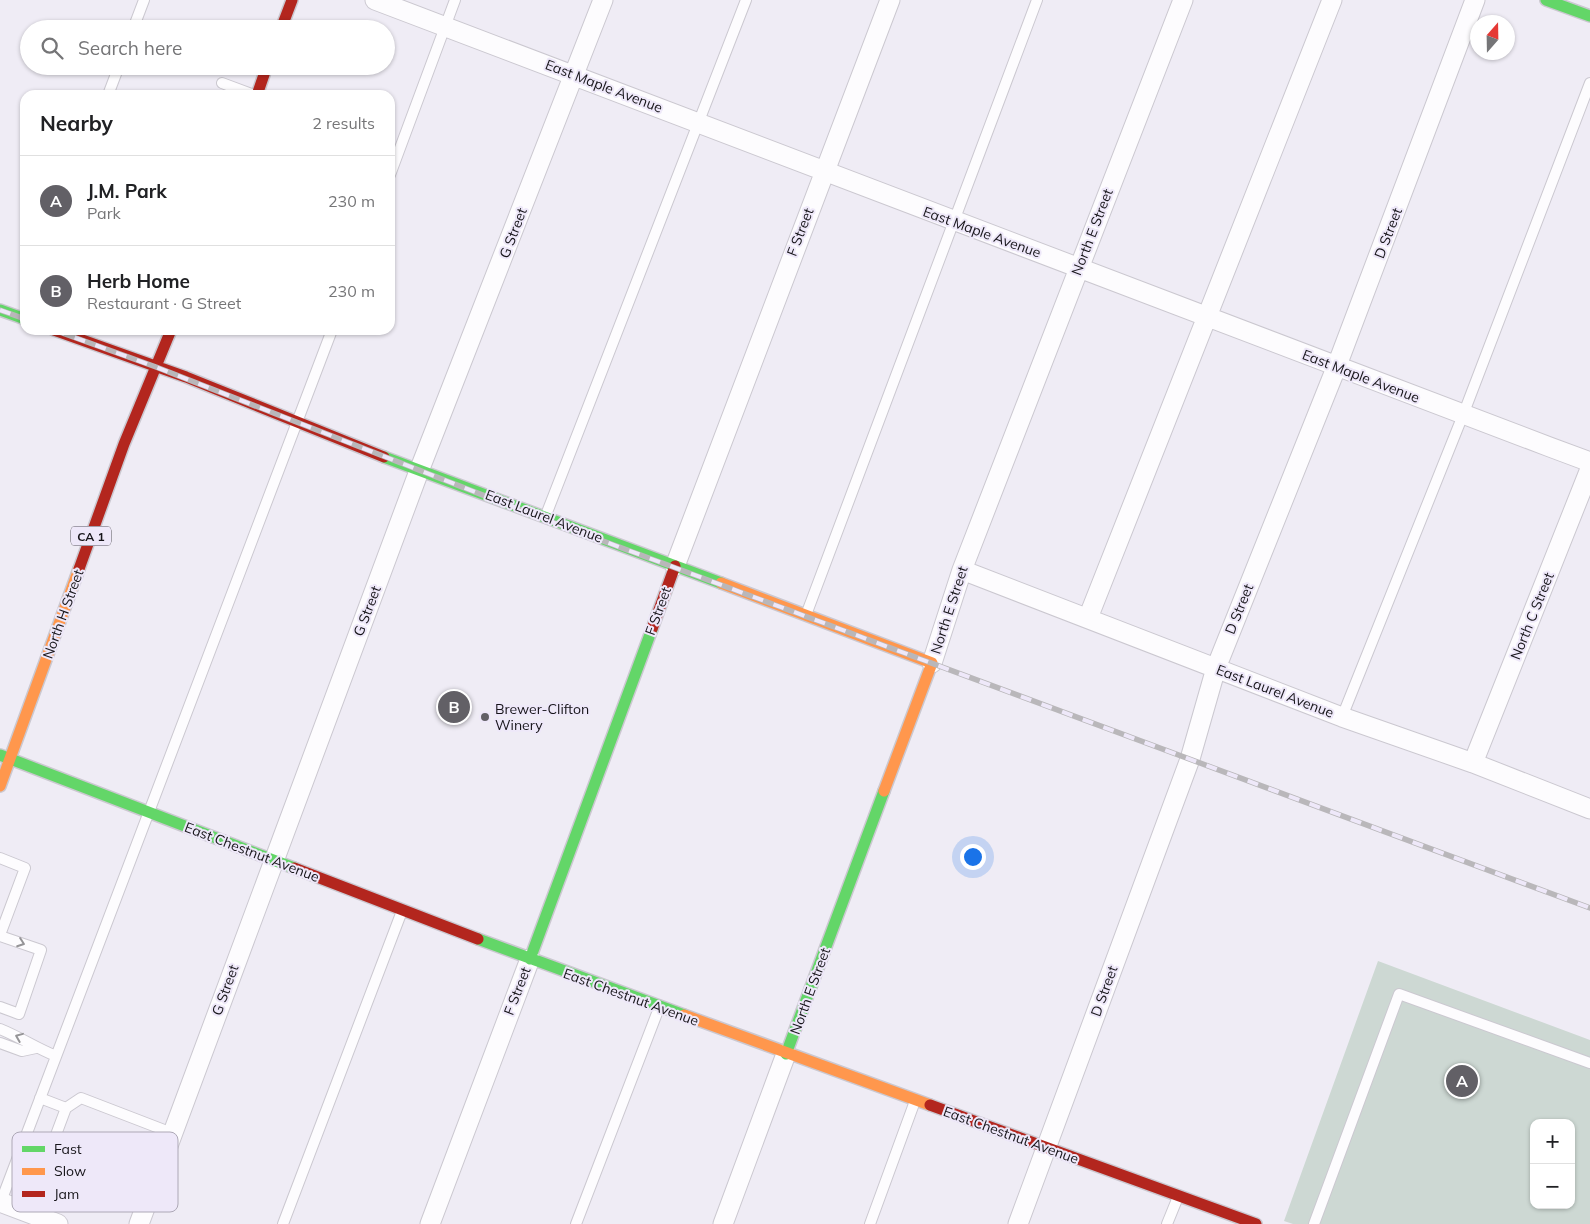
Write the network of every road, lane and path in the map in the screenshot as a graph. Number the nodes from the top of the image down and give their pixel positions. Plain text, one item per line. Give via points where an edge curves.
1 (144, 0) edge
2 (292, 0) edge
3 (375, 0) edge
4 (456, 0) edge
5 (603, 0) edge
6 (746, 0) edge
7 (890, 0) edge
8 (1037, 0) edge
9 (1183, 0) edge
10 (1332, 0) edge
11 (1475, 0) edge
12 (1546, 0) edge
13 (1572, 5) edge
14 (1590, 16) edge
15 (136, 20) edge
16 (284, 20) edge
17 (446, 26) junction
18 (575, 74) junction
19 (116, 75) edge
20 (263, 75) edge
21 (222, 82) dead end
22 (1590, 83) edge
23 (110, 90) edge
24 (242, 90) edge
25 (257, 90) edge
26 (698, 123) junction
27 (395, 162) edge
28 (823, 170) junction
29 (954, 222) junction
30 (1078, 267) junction
31 (0, 310) edge
32 (20, 315) edge
33 (1208, 317) junction
34 (68, 335) edge
35 (169, 335) edge
36 (330, 335) edge
37 (156, 367) junction
38 (1336, 368) junction
39 (1463, 415) junction
40 (298, 421) junction
41 (1590, 462) edge
42 (419, 470) junction
43 (1590, 470) edge
44 (545, 517) junction
45 (675, 566) junction
46 (962, 570) junction
47 (806, 616) junction
48 (1088, 618) junction
49 (932, 663) junction
50 (1216, 668) junction
51 (1342, 717) junction
52 (5, 757) edge
53 (1473, 764) junction
54 (0, 786) edge
55 (1590, 808) edge
56 (149, 812) junction
57 (0, 858) edge
58 (274, 860) junction
59 (402, 910) junction
60 (0, 936) edge
61 (530, 959) junction
62 (0, 1007) edge
63 (660, 1008) junction
64 (0, 1030) edge
65 (0, 1043) edge
66 (36, 1048) junction
67 (786, 1054) junction
68 (56, 1056) junction
69 (1590, 1063) edge
70 (40, 1098) junction
71 (915, 1101) junction
72 (66, 1108) junction
73 (27, 1132) edge
74 (57, 1132) edge
75 (169, 1132) edge
76 (172, 1132) edge
77 (1046, 1147) junction
78 (12, 1172) edge
79 (1178, 1196) junction
80 (0, 1203) edge
81 (12, 1207) edge
82 (27, 1212) edge
83 (142, 1212) edge
84 (58, 1224) edge
85 (138, 1224) edge
86 (284, 1224) edge
87 (430, 1224) edge
88 (576, 1224) edge
89 (723, 1224) edge
90 (870, 1224) edge
91 (1018, 1224) edge
92 (1167, 1224) edge
93 (1256, 1224) edge
94 (1314, 1224) edge

1 - 15 lane
2 - 16 main road
3 - 17 street, East Maple Avenue
4 - 17 lane
5 - 18 street, G Street
6 - 26 lane
7 - 28 street, F Street
8 - 29 lane
9 - 30 street, North E Street
10 - 33 street
11 - 38 street, D Street
12 - 13 main road
13 - 14 main road
17 - 18 street, East Maple Avenue
17 - 27 lane
18 - 26 street, East Maple Avenue
18 - 42 street, G Street
19 - 23 lane
20 - 25 main road
21 - 24 lane
22 - 39 lane
26 - 28 street, East Maple Avenue
26 - 44 lane
28 - 29 street, East Maple Avenue
28 - 45 street, F Street
29 - 30 street, East Maple Avenue
29 - 47 lane
30 - 33 street, East Maple Avenue
30 - 46 street, North E Street
31 - 32 main road
33 - 38 street, East Maple Avenue
33 - 48 street
34 - 37 main road, East Laurel Avenue
35 - 37 main road, North H Street / CA 1
36 - 40 lane
37 - 40 main road, East Laurel Avenue
37 - 52 main road, North H Street / CA 1
38 - 39 street, East Maple Avenue
38 - 50 street, D Street
39 - 41 street, East Maple Avenue
39 - 51 lane
40 - 42 main road, East Laurel Avenue
40 - 56 lane
42 - 44 main road, East Laurel Avenue
42 - 58 street, G Street
43 - 53 street, North C Street
44 - 45 main road, East Laurel Avenue
45 - 47 main road, East Laurel Avenue
45 - 61 main road, F Street
46 - 48 street, East Laurel Avenue
46 - 49 street, North E Street
47 - 49 main road, East Laurel Avenue
48 - 50 street, East Laurel Avenue
49 - 67 main road, North E Street
50 - 51 street, East Laurel Avenue
50 - 77 street, D Street via 1190,759
51 - 53 street, East Laurel Avenue
52 - 54 main road, North H Street / CA 1
52 - 56 main road, East Chestnut Avenue
53 - 55 street, East Laurel Avenue
56 - 58 main road, East Chestnut Avenue
56 - 68 lane
57 - 60 lane via 25,868
58 - 59 main road, East Chestnut Avenue
58 - 76 street, G Street
59 - 61 main road, East Chestnut Avenue
59 - 86 lane
60 -> 62 lane via 41,950 19,1014
61 - 63 main road, East Chestnut Avenue
61 - 87 street, F Street
63 - 67 main road, East Chestnut Avenue
63 - 88 lane
66 -> 64 lane via 26,1040
65 - 66 lane via 22,1051
66 - 68 lane
67 - 71 main road, East Chestnut Avenue
67 - 89 street, North E Street
68 - 70 lane
69 - 94 lane via 1399,994
70 - 72 lane
70 - 73 lane
71 - 77 main road, East Chestnut Avenue
71 - 90 lane
72 - 74 lane
72 - 75 lane via 81,1098
77 - 79 main road, East Chestnut Avenue
77 - 91 street, D Street
78 - 80 lane
79 - 92 lane
79 - 93 main road, East Chestnut Avenue
80 - 81 street
82 - 84 street
83 - 85 street, G Street

